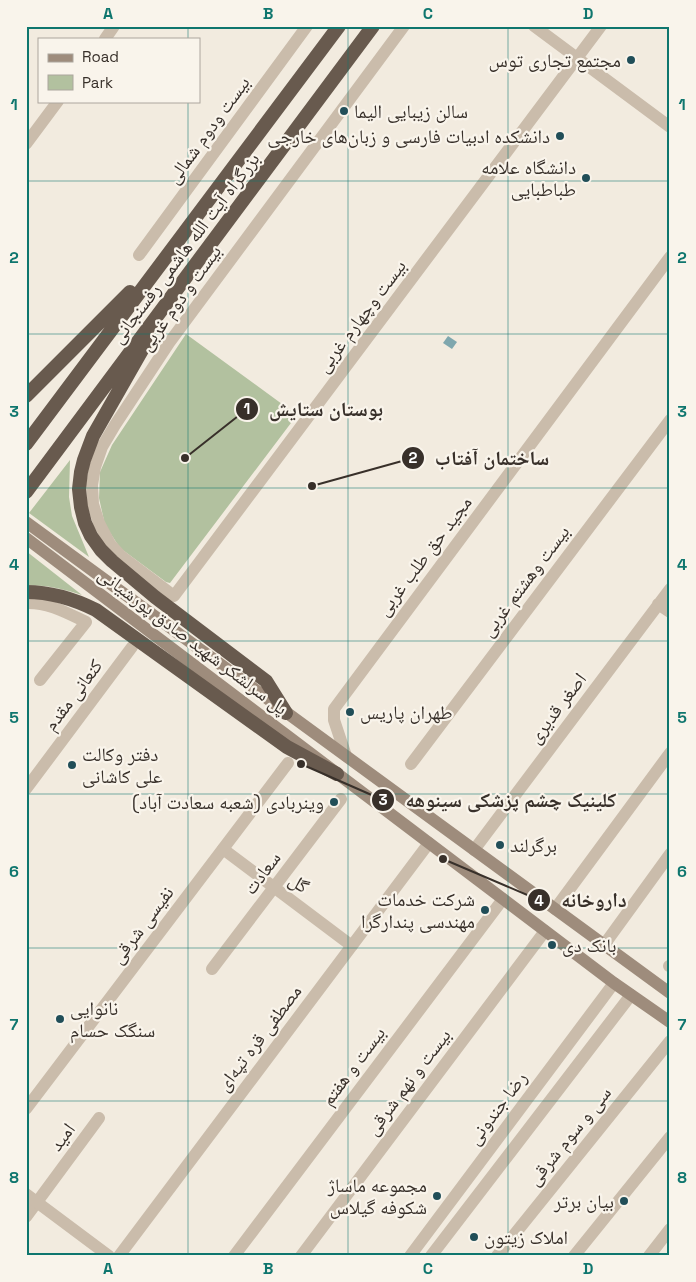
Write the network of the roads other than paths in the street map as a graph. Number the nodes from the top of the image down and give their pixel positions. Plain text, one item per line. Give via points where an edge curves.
1 (114, 26) edge
2 (307, 26) edge
3 (339, 26) edge
4 (373, 26) edge
5 (404, 26) edge
6 (534, 26) edge
7 (601, 26) edge
8 (106, 38) edge
9 (577, 58) junction
10 (57, 102) edge
11 (670, 127) edge
12 (26, 144) edge
13 (139, 255) dead end
14 (670, 257) edge
15 (165, 258) junction
16 (167, 304) junction
17 (26, 396) edge
18 (670, 420) edge
19 (26, 444) edge
20 (26, 492) edge
21 (26, 522) edge
22 (26, 538) edge
23 (670, 589) edge
24 (26, 592) edge
25 (174, 596) joint
26 (26, 603) edge
27 (658, 604) junction
28 (670, 612) edge
29 (132, 647) dead end
30 (40, 680) dead end
31 (286, 713) junction
32 (670, 753) edge
33 (346, 756) junction
34 (288, 763) dead end
35 (411, 764) dead end
36 (338, 774) junction
37 (26, 789) edge
38 (341, 799) dead end
39 (429, 843) junction
40 (223, 849) junction
41 (474, 850) junction
42 (670, 854) edge
43 (274, 888) junction
44 (503, 898) junction
45 (555, 909) junction
46 (545, 931) junction
47 (604, 945) junction
48 (352, 946) junction
49 (212, 968) dead end
50 (614, 983) junction
51 (670, 993) edge
52 (632, 995) junction
53 (670, 1022) edge
54 (670, 1041) edge
55 (26, 1110) edge
56 (99, 1118) dead end
57 (670, 1137) edge
58 (26, 1194) edge
59 (38, 1202) junction
60 (449, 1203) junction
61 (464, 1214) junction
62 (26, 1217) edge
63 (670, 1229) edge
64 (109, 1256) edge
65 (119, 1256) edge
66 (234, 1256) edge
67 (301, 1256) edge
68 (410, 1256) edge
69 (431, 1256) edge
70 (497, 1256) edge
71 (574, 1256) edge
72 (649, 1256) edge

1 - 8 street
2 - 13 street, بیست ودوم شمالی
3 - 15 highway, بزرگراه آیت الله هاشمی رفسنجانی
4 - 16 highway, بزرگراه آیت الله هاشمی رفسنجانی
5 - 25 street, بیست و دوم غربی via 169,343 102,447 92,485 99,524 121,556
6 - 9 street
7 - 9 street, بیست وچهارم غربی
9 - 11 street
9 - 25 street, بیست وچهارم غربی
10 - 12 street
14 - 33 street, مجید حق طلب غربی via 334,709 334,720
15 - 17 highway
15 - 19 highway, بزرگراه آیت الله هاشمی رفسنجانی
16 - 20 highway, بزرگراه آیت الله هاشمی رفسنجانی
16 - 31 highway via 93,436 80,472 79,489 85,523 91,536 112,561 266,681
18 - 35 street, بیست وهشتم غربی
21 - 31 main road, پل سرلشکر شهید صادق پورشیانی
22 - 36 main road, پل سرلشکر شهید صادق پورشیانی
23 - 27 street, اصغر قدیری
24 - 36 highway via 68,598 96,610 287,746
26 - 30 street via 52,606 86,622
27 - 28 street
27 - 41 street, اصغر قدیری
29 - 37 street, کنعانی مقدم
31 - 33 main road, پل سرلشکر شهید صادق پورشیانی
32 - 45 street
33 - 41 main road, پل سرلشکر شهید صادق پورشیانی
34 - 40 street, نفیسی شرقی
36 - 39 main road, پل سرلشکر شهید صادق پورشیانی
38 - 43 street, سعادت
39 - 44 main road, پل سرلشکر شهید صادق پورشیانی
39 - 48 street, مصطفی قره تپه‌ای
40 - 43 street, گل
40 - 55 street, نفیسی شرقی
41 - 45 main road, پل سرلشکر شهید صادق پورشیانی
42 - 47 street
43 - 48 street, گل
43 - 49 street, سعادت
44 - 46 main road, پل سرلشکر شهید صادق پورشیانی
44 - 66 street, بیست و هفتم
45 - 47 main road, پل سرلشکر شهید صادق پورشیانی
46 - 50 main road, پل سرلشکر شهید صادق پورشیانی
46 - 67 street, بیست و نهم شرقی
47 - 51 main road, پل سرلشکر شهید صادق پورشیانی
48 - 65 street, مصطفی قره تپه‌ای
50 - 52 main road, پل سرلشکر شهید صادق پورشیانی
50 - 60 street, رضا جندونی
52 - 53 main road, پل سرلشکر شهید صادق پورشیانی
52 - 61 street, رضا جندونی
54 - 70 street, سی و سوم شرقی
56 - 59 street, امید
57 - 71 street
58 - 59 street
59 - 62 street, امید
59 - 64 street
60 - 61 street
60 - 68 street, رضا جندونی
61 - 69 street, رضا جندونی
63 - 72 street

